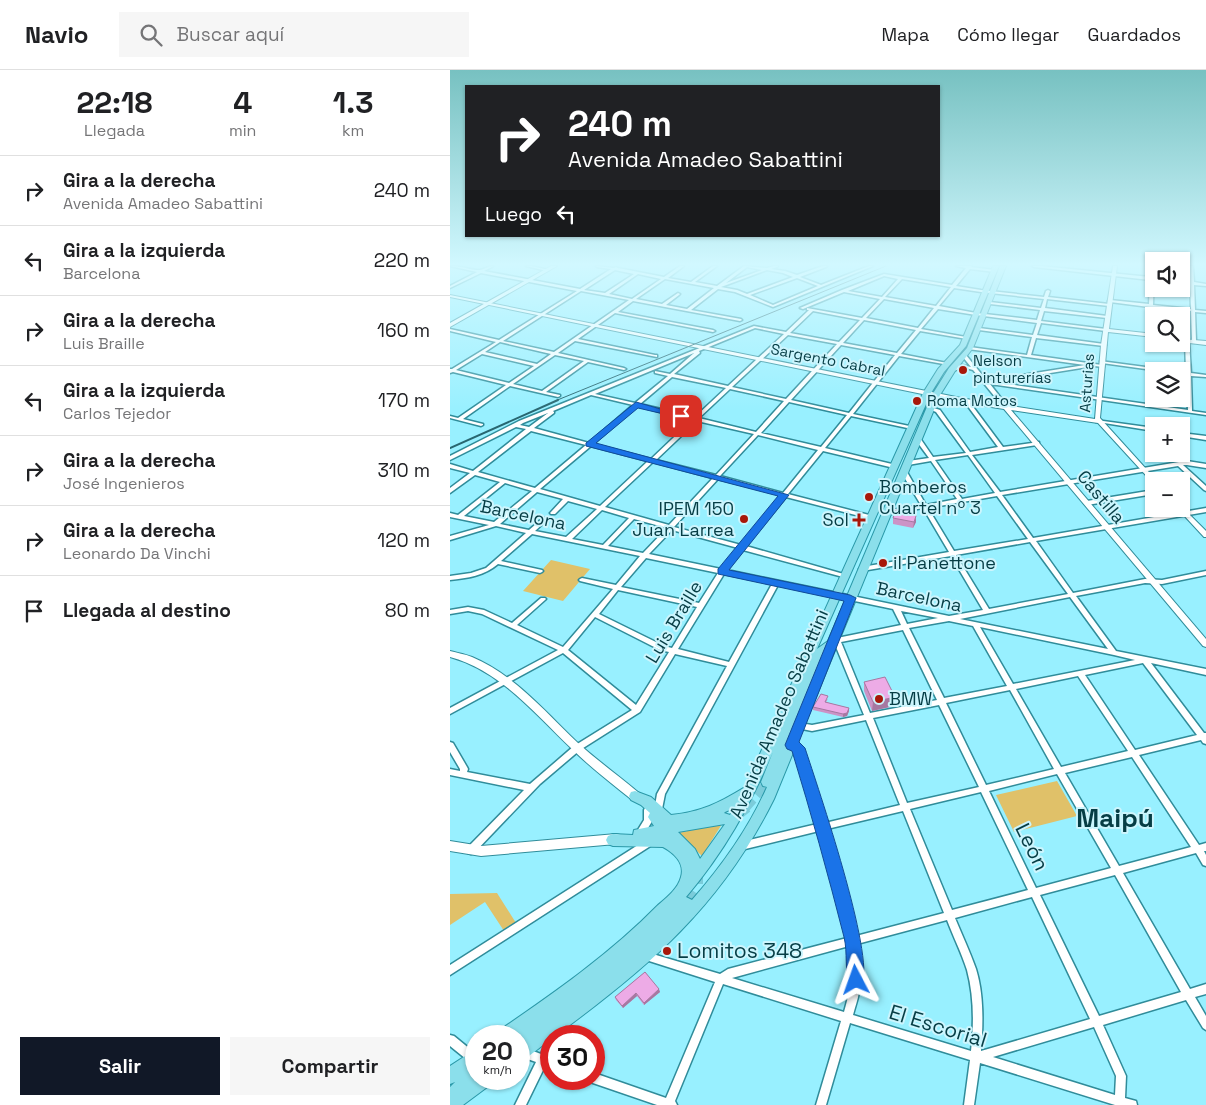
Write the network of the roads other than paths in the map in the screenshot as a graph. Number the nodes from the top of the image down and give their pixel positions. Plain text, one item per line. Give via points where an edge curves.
1 (469, 314) edge
2 (541, 314) edge
3 (542, 314) edge
4 (611, 314) edge
5 (626, 314) edge
6 (710, 314) edge
7 (807, 314) edge
8 (834, 314) edge
9 (868, 314) edge
10 (931, 314) edge
11 (976, 314) edge
12 (979, 314) edge
13 (1041, 314) edge
14 (1077, 314) edge
15 (1107, 314) edge
16 (1193, 314) edge
17 (985, 315) junction
18 (1107, 318) junction
19 (740, 320) dead end
20 (863, 320) junction
21 (1039, 322) junction
22 (450, 326) edge
23 (595, 326) junction
24 (979, 328) junction
25 (450, 330) edge
26 (919, 330) junction
27 (1106, 330) junction
28 (713, 331) dead end
29 (787, 333) junction
30 (1145, 335) edge
31 (1035, 336) junction
32 (966, 338) junction
33 (574, 340) junction
34 (499, 341) junction
35 (1190, 341) edge
36 (1194, 341) junction
37 (840, 343) junction
38 (1206, 343) edge
39 (1104, 345) junction
40 (970, 348) junction
41 (701, 349) junction
42 (481, 352) junction
43 (554, 354) junction
44 (898, 355) junction
45 (655, 356) dead end
46 (964, 356) junction
47 (1029, 356) junction
48 (759, 360) junction
49 (587, 361) junction
50 (1102, 364) junction
51 (537, 365) junction
52 (1094, 365) junction
53 (949, 367) junction
54 (624, 369) dead end
55 (974, 369) junction
56 (1145, 369) edge
57 (451, 371) edge
58 (815, 371) junction
59 (657, 372) dead end
60 (1190, 374) edge
61 (671, 375) junction
62 (1206, 376) edge
63 (985, 382) junction
64 (876, 383) junction
65 (510, 384) junction
66 (729, 388) junction
67 (544, 392) junction
68 (927, 393) junction
69 (590, 394) junction
70 (936, 395) junction
71 (558, 396) dead end
72 (1099, 398) junction
73 (788, 400) junction
74 (966, 400) junction
75 (636, 405) junction
76 (559, 407) junction
77 (1190, 407) edge
78 (931, 408) junction
79 (1006, 408) junction
80 (1190, 411) junction
81 (850, 414) junction
82 (1206, 414) edge
83 (450, 417) edge
84 (459, 419) junction
85 (696, 419) junction
86 (1098, 421) junction
87 (481, 425) dead end
88 (515, 425) junction
89 (912, 428) junction
90 (530, 429) junction
91 (1145, 429) edge
92 (757, 434) junction
93 (1190, 435) edge
94 (1206, 438) edge
95 (918, 440) junction
96 (1036, 443) junction
97 (589, 444) junction
98 (1002, 448) junction
99 (822, 449) junction
100 (968, 454) junction
101 (450, 458) edge
102 (933, 459) junction
103 (651, 461) junction
104 (1179, 464) junction
105 (450, 466) edge
106 (894, 466) junction
107 (1206, 466) edge
108 (906, 467) junction
109 (1144, 470) junction
110 (474, 473) junction
111 (716, 477) junction
112 (504, 481) junction
113 (1070, 483) junction
114 (1206, 489) edge
115 (536, 490) junction
116 (450, 491) edge
117 (1145, 493) edge
118 (998, 494) junction
119 (784, 495) junction
120 (567, 498) junction
121 (961, 500) junction
122 (1087, 503) junction
123 (925, 507) junction
124 (600, 508) junction
125 (1206, 510) edge
126 (1190, 511) edge
127 (553, 513) dead end
128 (886, 513) junction
129 (450, 515) edge
130 (459, 517) junction
131 (634, 517) junction
132 (871, 517) junction
133 (1157, 517) edge
134 (1189, 517) edge
135 (545, 519) dead end
136 (495, 525) junction
137 (670, 527) junction
138 (1108, 528) junction
139 (530, 532) junction
140 (1206, 535) edge
141 (450, 538) edge
142 (567, 540) junction
143 (1032, 541) junction
144 (604, 547) junction
145 (742, 547) junction
146 (953, 554) junction
147 (644, 556) junction
148 (498, 562) junction
149 (540, 570) dead end
150 (862, 570) junction
151 (722, 572) junction
152 (1206, 573) edge
153 (845, 576) junction
154 (450, 578) edge
155 (582, 580) dead end
156 (1153, 582) junction
157 (776, 583) junction
158 (616, 588) junction
159 (835, 595) junction
160 (1072, 595) junction
161 (850, 598) junction
162 (543, 599) dead end
163 (701, 606) junction
164 (896, 608) junction
165 (987, 611) junction
166 (450, 612) edge
167 (594, 614) junction
168 (946, 618) junction
169 (975, 624) junction
170 (512, 626) junction
171 (905, 626) junction
172 (834, 641) junction
173 (1206, 644) edge
174 (564, 650) junction
175 (673, 652) junction
176 (1114, 653) junction
177 (450, 654) edge
178 (1145, 660) junction
179 (731, 665) junction
180 (1206, 672) edge
181 (1080, 673) junction
182 (507, 681) junction
183 (1011, 686) junction
184 (942, 702) junction
185 (450, 710) edge
186 (637, 710) junction
187 (868, 717) junction
188 (800, 726) junction
189 (1205, 738) edge
190 (450, 745) edge
191 (792, 745) junction
192 (577, 748) junction
193 (1133, 754) junction
194 (1060, 771) junction
195 (450, 772) edge
196 (463, 774) junction
197 (767, 782) tunnel mouth
198 (752, 787) junction
199 (531, 788) junction
200 (984, 789) junction
201 (661, 794) junction
202 (647, 805) junction
203 (904, 808) junction
204 (725, 818) tunnel mouth
205 (823, 827) junction
206 (667, 830) junction
207 (645, 838) junction
208 (613, 840) junction
209 (450, 846) edge
210 (741, 846) junction
211 (1202, 848) edge
212 (471, 850) junction
213 (623, 858) junction
214 (694, 860) dead end
215 (1206, 862) edge
216 (1117, 871) junction
217 (1035, 893) junction
218 (682, 899) junction
219 (949, 916) junction
220 (853, 942) junction
221 (646, 956) junction
222 (450, 970) edge
223 (721, 979) junction
224 (1206, 988) edge
225 (1188, 994) junction
226 (847, 1017) junction
227 (563, 1019) junction
228 (1097, 1022) junction
229 (521, 1025) edge
230 (560, 1025) edge
231 (1206, 1025) edge
232 (450, 1040) edge
233 (530, 1040) edge
234 (530, 1042) edge
235 (465, 1054) edge
236 (977, 1058) junction
237 (465, 1069) edge
238 (540, 1072) edge
239 (450, 1076) edge
240 (465, 1078) edge
241 (605, 1082) edge
242 (469, 1090) edge
243 (450, 1097) edge
244 (1120, 1103) edge
245 (450, 1104) edge
246 (520, 1105) edge
247 (670, 1105) edge
248 (821, 1105) edge
249 (969, 1105) edge
250 (1132, 1105) edge

1 - 22 main road
2 - 34 street
3 - 23 street, Sargento Cabral
4 - 23 street
5 - 28 street
6 - 19 street
7 - 29 street
8 - 20 street
9 - 20 street
10 - 26 street, Luis Braille
11 - 32 main road, Avenida Amadeo Sabattini
12 - 17 street
13 - 21 street
14 - 18 street
15 - 18 street, Asturias
16 - 36 street
17 - 21 street
17 - 24 main road, Avenida Amadeo Sabattini
18 - 27 street, Asturias
20 - 26 street
20 - 37 street
21 - 27 street
21 - 31 street
23 - 33 street
23 - 41 street, Sargento Cabral
24 - 31 street
24 - 40 main road, Avenida Amadeo Sabattini
25 - 34 street
26 - 32 street
26 - 44 street, Luis Braille
27 - 30 street
27 - 39 street, Asturias
29 - 37 street
29 - 41 street via 755,327
29 - 48 street
31 - 39 street
31 - 47 street
32 - 53 main road, Avenida Amadeo Sabattini
33 - 43 street
33 - 45 street
34 - 42 street
34 - 43 street
35 - 36 street
36 - 38 street
37 - 44 street
37 - 58 street
39 - 50 street, Asturias
40 - 46 main road, Avenida Amadeo Sabattini
40 - 47 street
41 - 48 street, Sargento Cabral
41 - 61 street
41 - 69 street
42 - 51 street
42 - 57 street
43 - 49 street
43 - 51 street
44 - 53 street
44 - 64 street, Luis Braille
46 - 53 main road, Avenida Amadeo Sabattini
46 - 55 street, Castilla
47 - 52 street
48 - 58 street, Sargento Cabral
48 - 66 street
49 - 54 street
49 - 67 street
50 - 52 street
50 - 56 street
50 - 72 street, Asturias
51 - 65 street
52 - 63 street
53 - 55 street
53 - 68 main road, Avenida Amadeo Sabattini
53 - 70 main road, Avenida Amadeo Sabattini
55 - 63 street, Castilla
57 - 65 street
58 - 64 street, Sargento Cabral
58 - 73 street
59 - 61 street
60 - 62 street
61 - 66 street
61 - 75 street
63 - 72 street
63 - 79 street, Castilla
64 - 68 street, Sargento Cabral
64 - 81 street, Luis Braille
65 - 67 street
65 - 84 street
66 - 73 street
66 - 85 street
67 - 71 street
68 - 70 street, Sargento Cabral
68 - 89 main road, Avenida Amadeo Sabattini
69 - 75 street
69 - 76 street
70 - 74 street, Sargento Cabral
70 - 78 main road, Avenida Amadeo Sabattini
72 - 80 street
72 - 86 street, Asturias
73 - 81 street
73 - 92 street
74 - 79 street, Sargento Cabral
74 - 98 street
75 - 85 street
75 - 97 street
76 - 88 street
76 - 90 street
77 - 80 street
78 - 95 main road, Avenida Amadeo Sabattini
78 - 100 street via 938,411
79 - 86 street, Sargento Cabral
79 - 96 street, Castilla
80 - 82 street
81 - 89 street
81 - 99 street, Luis Braille
83 - 84 street
84 - 87 street
85 - 92 street
85 - 103 street
86 - 91 street
86 - 109 street, Asturias
88 - 90 street
88 - 101 street
89 - 106 main road, Avenida Amadeo Sabattini
90 - 97 street
90 - 110 street
92 - 99 street
92 - 111 street
93 - 94 street
95 - 102 street
95 - 108 main road, Avenida Amadeo Sabattini
96 - 98 street
96 - 113 street, Castilla
97 - 103 street
97 - 115 street
98 - 100 street
99 - 106 street
99 - 119 street, Luis Braille
100 - 102 street
100 - 118 street
102 - 108 street
102 - 121 street
103 - 111 street
103 - 124 street
104 - 107 street
104 - 109 street
104 - 114 street
105 - 110 street
106 - 132 main road, Avenida Amadeo Sabattini
108 - 123 street
108 - 128 main road, Avenida Amadeo Sabattini
109 - 113 street
110 - 112 street
110 - 116 street
111 - 119 street
111 - 137 street
112 - 115 street
112 - 130 street
113 - 118 street
113 - 122 street, Castilla
115 - 120 street
115 - 136 street
117 - 122 street
118 - 121 street
118 - 143 street
119 - 132 street
119 - 145 street, Luis Braille
120 - 124 street
120 - 127 street
121 - 123 street
122 - 138 street, Castilla
123 - 128 street
123 - 146 street
124 - 131 street
124 - 142 street
125 - 126 street
128 - 150 main road, Avenida Amadeo Sabattini
129 - 130 street, Barcelona
130 - 136 street, Barcelona
131 - 137 street
131 - 144 street
132 - 153 main road, Avenida Amadeo Sabattini
133 - 138 street
134 - 140 street
135 - 139 street
136 - 139 street, Barcelona
136 - 141 street
137 - 145 street
137 - 147 street
138 - 143 street
138 - 156 street, Castilla
139 - 142 street, Barcelona
139 - 148 street
142 - 144 street, Barcelona
143 - 146 street
143 - 160 street
144 - 147 street, Barcelona
145 - 151 street, Luis Braille
145 - 153 street
146 - 150 street
146 - 165 street
147 - 151 street, Barcelona
147 - 158 street
148 - 149 street
148 - 154 street via 482,572
150 - 161 main road, Avenida Amadeo Sabattini
151 - 157 street, Barcelona
151 - 163 street, Luis Braille
152 - 156 street
153 - 159 main road, Avenida Amadeo Sabattini
155 - 158 street
156 - 160 street
156 - 173 street, Castilla
157 - 159 street, Barcelona
157 - 179 street
158 - 163 street
158 - 167 street
159 - 161 street, Barcelona
159 - 198 main road, Avenida Amadeo Sabattini
160 - 165 street
160 - 176 street
161 - 164 street, Barcelona
161 - 172 main road, Avenida Amadeo Sabattini
162 - 170 street
163 - 175 street, Luis Braille
164 - 168 street, Barcelona
164 - 171 street, León
165 - 168 street
166 - 170 street via 478,610
167 - 174 street
167 - 175 street
168 - 169 street, Barcelona
168 - 171 street
169 - 176 street, Barcelona
169 - 183 street
170 - 174 street
171 - 172 street
171 - 184 street, León
172 - 187 street
172 - 188 main road, Avenida Amadeo Sabattini
172 - 197 main road via 821,651 816,660
174 - 182 street
174 - 186 street
175 - 179 street
175 - 186 street, Luis Braille
176 - 178 street, Barcelona
177 - 182 main road
178 - 180 street, Barcelona
178 - 181 street
178 - 189 street
179 - 201 street
181 - 183 street
181 - 193 street
182 - 185 street
182 - 192 main road
183 - 184 street
183 - 194 street
184 - 187 street
184 - 200 street, León
186 - 192 street, Luis Braille
187 - 188 street via 812,728
187 - 203 street
188 - 191 main road, Avenida Amadeo Sabattini
189 - 193 street
190 - 196 street via 464,769
191 - 205 street via 798,748
191 - 210 main road, Avenida Amadeo Sabattini via 768,799
192 - 199 street, Luis Braille
192 - 202 main road
193 - 194 street
193 - 211 street
194 - 200 street
194 - 216 street
195 - 196 street
196 - 199 street
198 - 202 main road via 727,806 682,820 668,821
198 - 218 main road, Avenida Amadeo Sabattini
199 - 212 street, Luis Braille
200 - 203 street
200 - 217 street, León
201 - 202 street
201 - 202 street
202 - 206 main road
202 - 207 street
203 - 205 street
203 - 219 street
204 - 206 main road
205 - 210 street
205 - 220 street
206 - 207 main road
206 - 214 main road
207 - 208 main road
207 - 213 street
207 - 218 main road via 670,843 686,858 689,873
208 - 212 main road
208 - 213 street via 629,848
209 - 212 main road
210 - 221 main road, Avenida Amadeo Sabattini via 691,912
211 - 215 street
211 - 216 street
213 - 222 street
216 - 217 street
216 - 225 street
217 - 219 street
217 - 228 street, León
218 - 229 main road, Avenida Amadeo Sabattini via 611,959
218 - 233 main road via 622,965
219 - 220 street
219 - 236 street via 971,969 978,996
220 - 223 street via 728,974
220 - 226 street via 856,980
221 - 223 street, El Escorial
221 - 227 main road, Avenida Amadeo Sabattini
223 - 226 street, El Escorial
223 - 247 street
224 - 225 street
225 - 228 street
225 - 231 street
226 - 236 street, El Escorial
226 - 248 street
227 - 230 street
227 - 234 main road, Avenida Amadeo Sabattini
228 - 236 street
228 - 244 street, León via 1120,1076
232 - 235 street
236 - 244 street, El Escorial
236 - 249 street
237 - 239 main road
238 - 246 street
240 - 243 main road
241 - 247 street
242 - 245 main road
244 - 250 street, El Escorial

